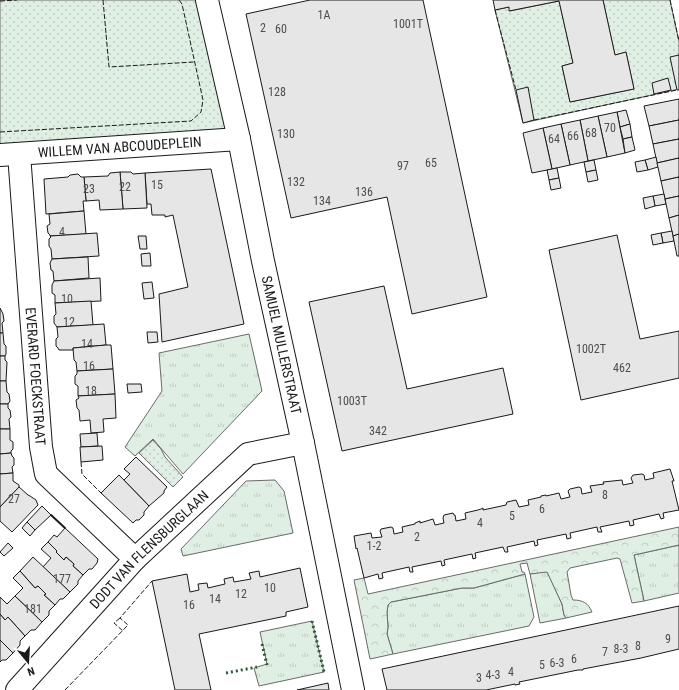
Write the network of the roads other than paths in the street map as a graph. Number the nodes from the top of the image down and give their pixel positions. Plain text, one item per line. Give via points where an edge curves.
1 (207, 0) edge
2 (239, 140) junction
3 (9, 155) edge
4 (303, 443) junction
5 (135, 559) junction
6 (17, 690) edge
7 (353, 690) edge

1 - 2 street, SAMUEL MULLERSTRAAT
2 - 3 street, WILLEM VAN ABCOUDEPLEIN
2 - 4 street, SAMUEL MULLERSTRAAT via 264,269
3 - 5 street, EVERARD FOECKSTRAAT via 46,474
4 - 5 street, DODT VAN FLENSBURGLAAN via 248,454
4 - 7 street, SAMUEL MULLERSTRAAT
5 - 6 street, DODT VAN FLENSBURGLAAN

